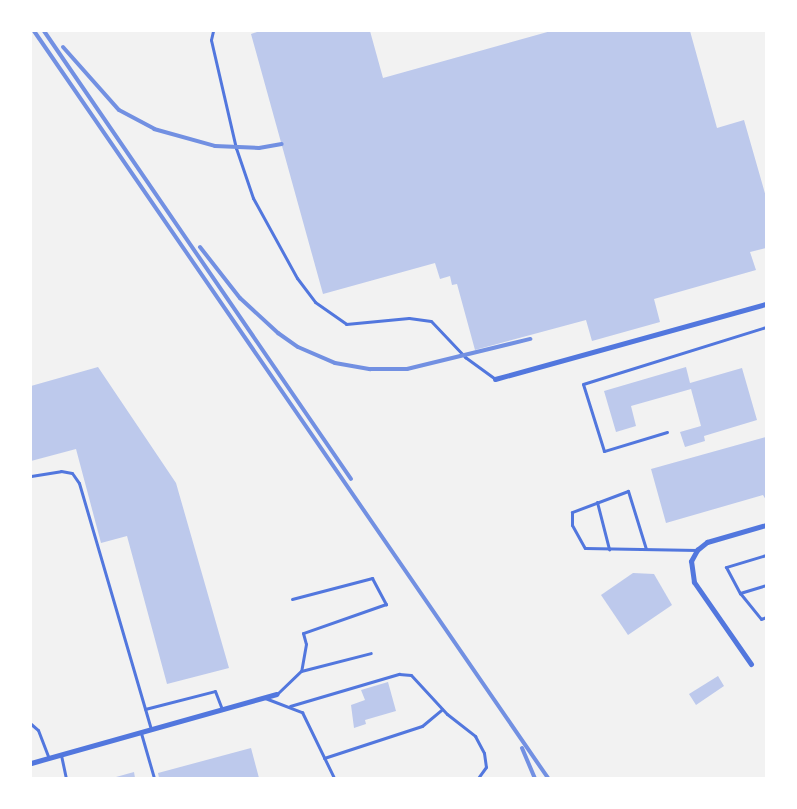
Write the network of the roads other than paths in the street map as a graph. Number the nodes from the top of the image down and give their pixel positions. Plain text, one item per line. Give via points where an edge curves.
1 (213, 31) edge
2 (766, 304) edge
3 (766, 327) edge
4 (495, 379) joint
5 (667, 432) dead end
6 (31, 476) edge
7 (597, 502) junction
8 (766, 525) edge
9 (609, 548) junction
10 (646, 549) junction
11 (697, 550) junction
12 (766, 555) edge
13 (766, 585) edge
14 (740, 593) junction
15 (292, 599) dead end
16 (766, 617) edge
17 (371, 653) dead end
18 (751, 664) dead end
19 (301, 671) junction
20 (277, 694) joint
21 (265, 698) junction
22 (290, 706) junction
23 (145, 709) junction
24 (222, 709) junction
25 (442, 709) junction
26 (31, 724) edge
27 (151, 729) junction
28 (141, 732) junction
29 (61, 755) junction
30 (49, 758) junction
31 (324, 758) junction
32 (31, 763) edge
33 (66, 778) edge
34 (154, 778) edge
35 (334, 778) edge
36 (478, 778) edge

1 - 4 lane via 211,40 236,148 253,198 297,278 315,302 346,324 409,318 431,321 464,357
2 - 4 street
3 - 5 lane via 583,384 604,451
6 - 23 lane via 61,471 72,473 79,483
7 - 9 lane
7 - 9 lane via 572,512 570,517 585,548
7 - 10 lane via 628,492
8 - 11 street via 707,542
9 - 10 lane
10 - 11 lane
11 - 18 street via 691,561 694,582
12 - 14 lane via 726,568
13 - 14 lane
14 - 16 lane via 761,618
15 - 19 lane via 372,578 386,604 303,633 306,644
17 - 19 lane
19 - 20 lane
20 - 21 street
21 - 22 lane
21 - 24 street
22 - 25 lane via 399,674 411,675
22 - 31 lane via 302,712
23 - 24 lane via 215,691
23 - 27 lane
24 - 27 street
25 - 31 lane via 422,726
25 - 36 lane via 474,736 484,753 486,767
26 - 30 lane via 38,730
27 - 28 street
28 - 29 street
28 - 34 lane
29 - 30 street
29 - 33 lane
30 - 32 street
31 - 35 lane

